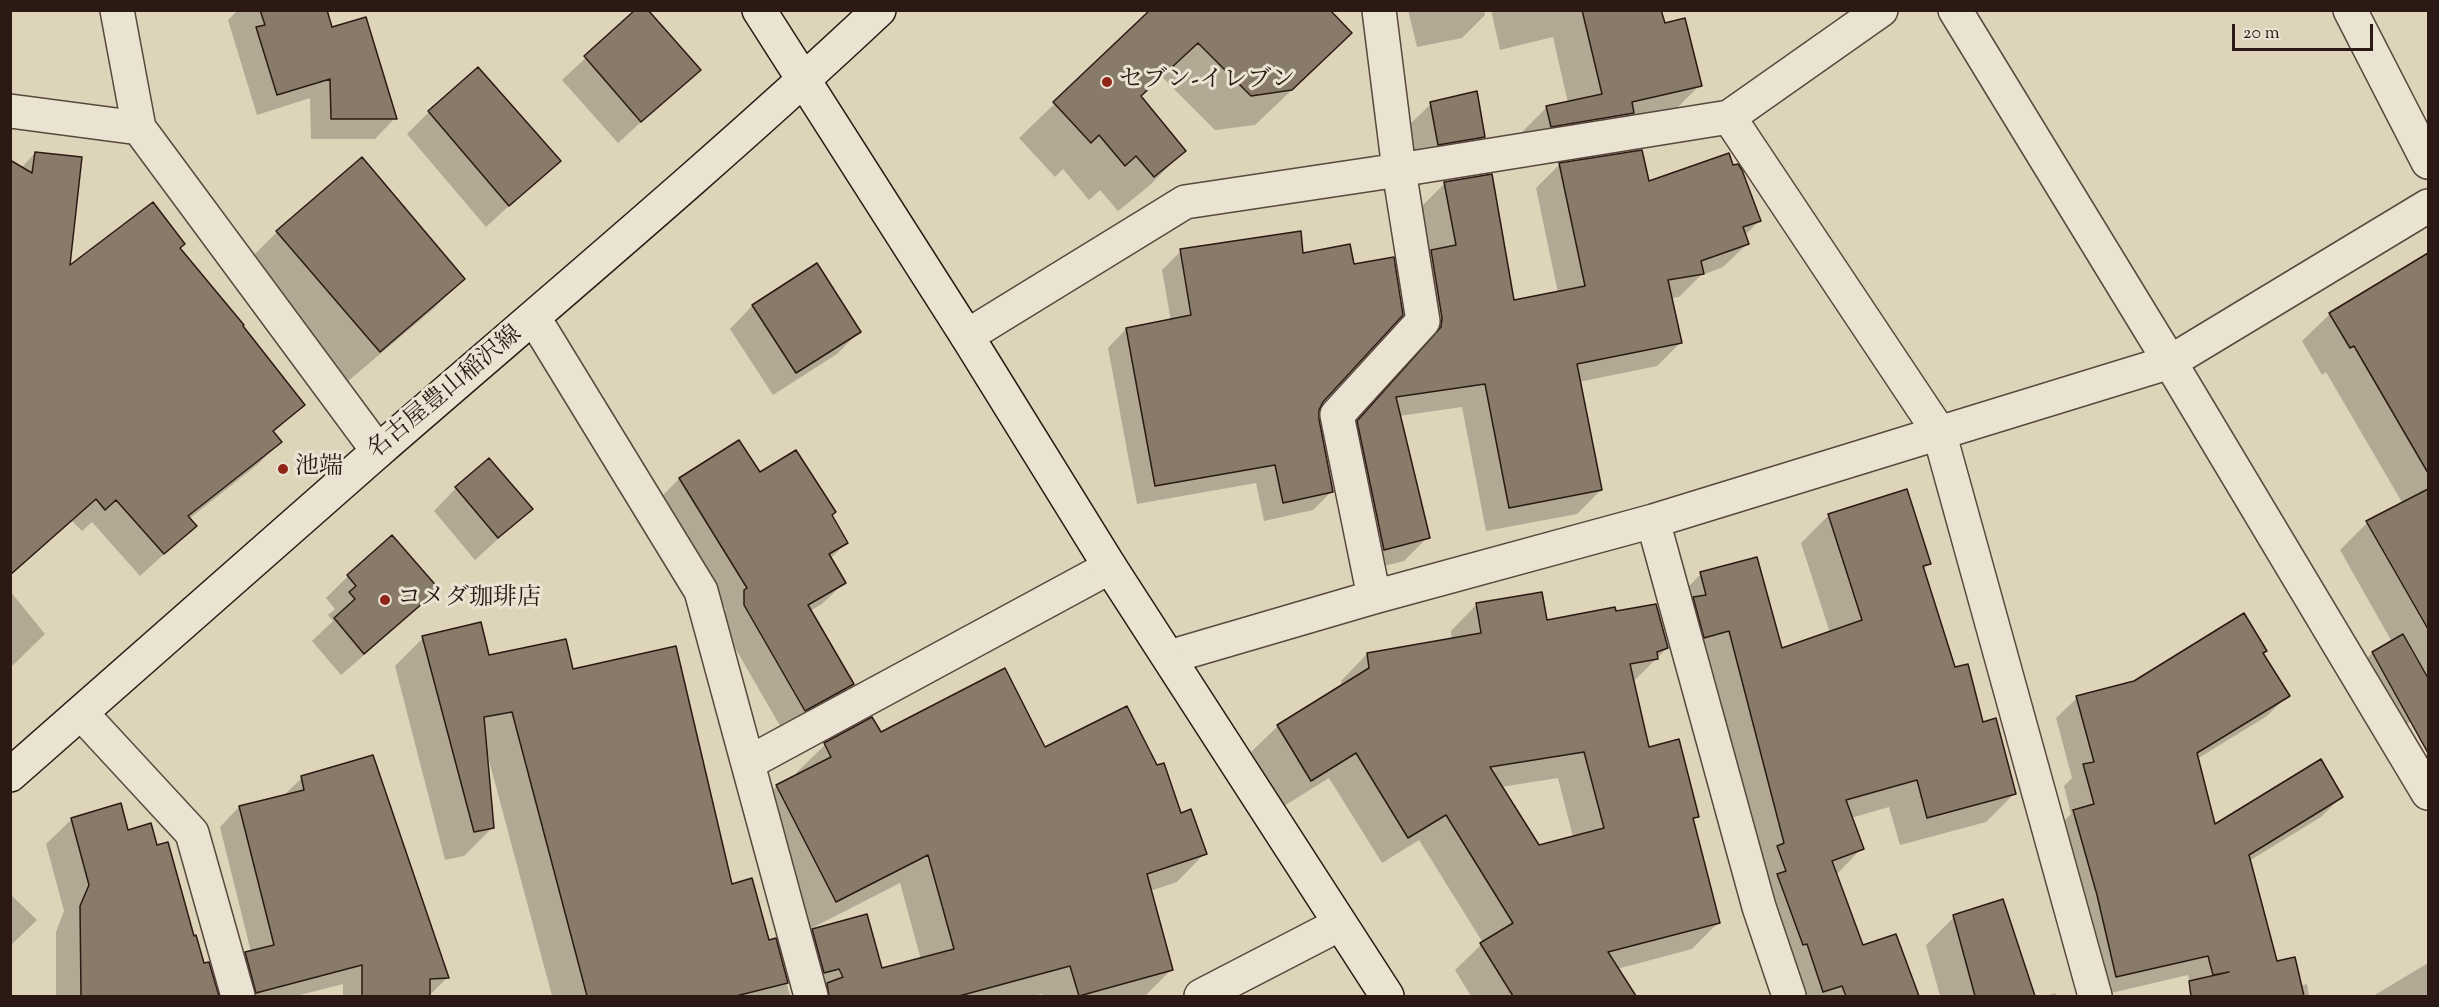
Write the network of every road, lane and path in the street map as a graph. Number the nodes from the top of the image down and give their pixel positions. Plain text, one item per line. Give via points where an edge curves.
1 (117, 10) edge
2 (759, 10) edge
3 (879, 10) edge
4 (1379, 10) edge
5 (1881, 10) edge
6 (1955, 10) edge
7 (2350, 10) edge
8 (803, 81) junction
9 (10, 111) edge
10 (1729, 117) junction
11 (139, 128) junction
12 (2428, 162) edge
13 (1399, 170) junction
14 (2428, 206) edge
15 (534, 318) junction
16 (967, 336) junction
17 (2170, 362) junction
18 (1939, 432) junction
19 (378, 451) junction
20 (1653, 521) junction
21 (1110, 567) junction
22 (1374, 597) junction
23 (1169, 657) junction
24 (81, 713) junction
25 (748, 764) junction
26 (10, 775) edge
27 (2428, 793) edge
28 (1340, 924) junction
29 (238, 996) edge
30 (811, 996) edge
31 (1201, 996) edge
32 (1387, 996) edge
33 (1789, 996) edge
34 (2095, 996) edge

1 - 11 street
2 - 8 street
3 - 8 street, 名古屋豊山稲沢線
4 - 13 street
5 - 10 street
6 - 17 street
7 - 12 street
8 - 15 street, 名古屋豊山稲沢線
8 - 16 street
9 - 11 street
10 - 13 street
10 - 18 street
11 - 19 street
13 - 16 street via 1185,202
13 - 22 street via 1423,321 1337,415
14 - 17 street
15 - 19 street, 名古屋豊山稲沢線
15 - 25 street via 701,591
16 - 21 street
17 - 18 street
17 - 27 street
18 - 20 street
18 - 34 street
19 - 24 street, 名古屋豊山稲沢線
20 - 22 street
20 - 33 street via 1759,907
21 - 23 street
21 - 25 street
22 - 23 street
23 - 28 street
24 - 26 street, 名古屋豊山稲沢線
24 - 29 street via 192,833
25 - 30 street
28 - 31 street
28 - 32 street

